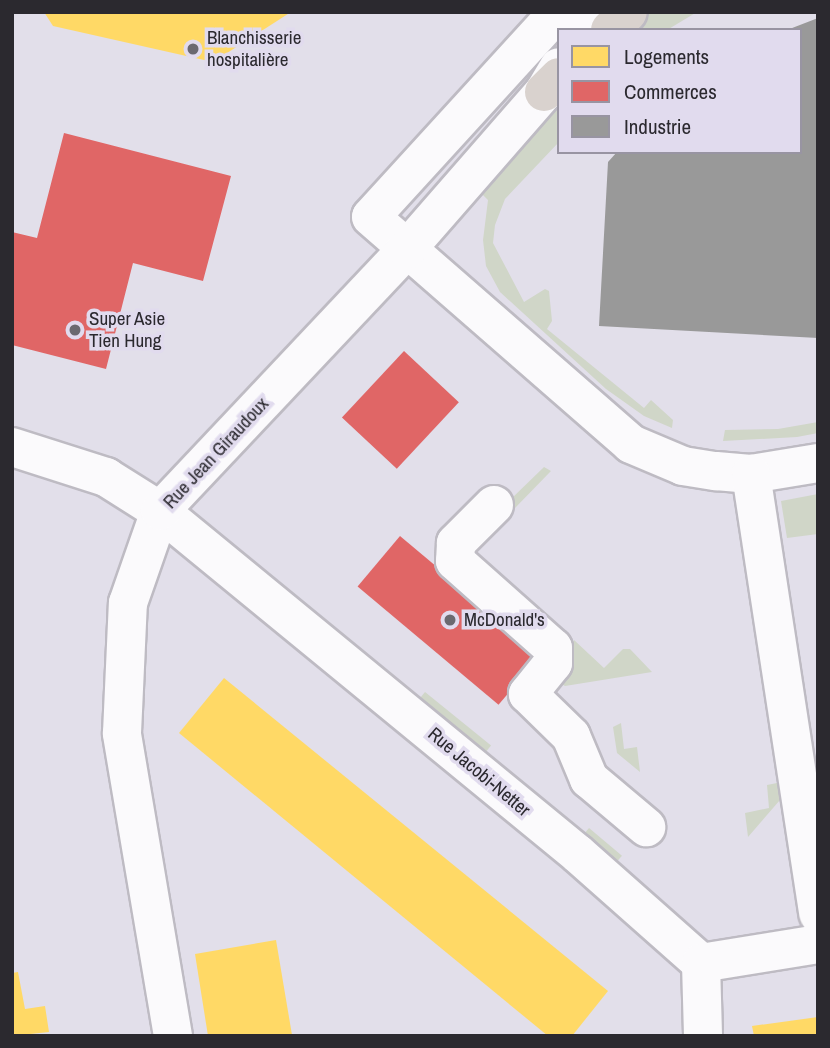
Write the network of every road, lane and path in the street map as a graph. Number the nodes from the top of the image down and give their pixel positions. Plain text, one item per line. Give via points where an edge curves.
1 (558, 12) edge
2 (592, 12) edge
3 (628, 12) edge
4 (582, 28) edge
5 (612, 28) edge
6 (554, 78) edge
7 (407, 249) junction
8 (12, 447) edge
9 (818, 463) edge
10 (751, 474) junction
11 (494, 505) dead end
12 (160, 511) junction
13 (646, 827) dead end
14 (818, 914) edge
15 (818, 944) edge
16 (701, 963) junction
17 (173, 1036) edge
18 (704, 1036) edge

1 - 7 street via 371,217
2 - 4 street
3 - 5 highway
6 - 7 street, Rue Jean Giraudoux
7 - 10 street via 631,444 683,466
7 - 12 street, Rue Jean Giraudoux
8 - 12 street, Rue Jacobi-Netter via 106,477
9 - 10 street
10 - 14 street
11 - 13 street via 456,543 453,555 459,567 553,648 553,663 528,694 571,736 589,779
12 - 16 street, Rue Jacobi-Netter via 578,854
12 - 17 street, Rue Jean Giraudoux via 128,603 122,733
15 - 16 street
16 - 18 street

